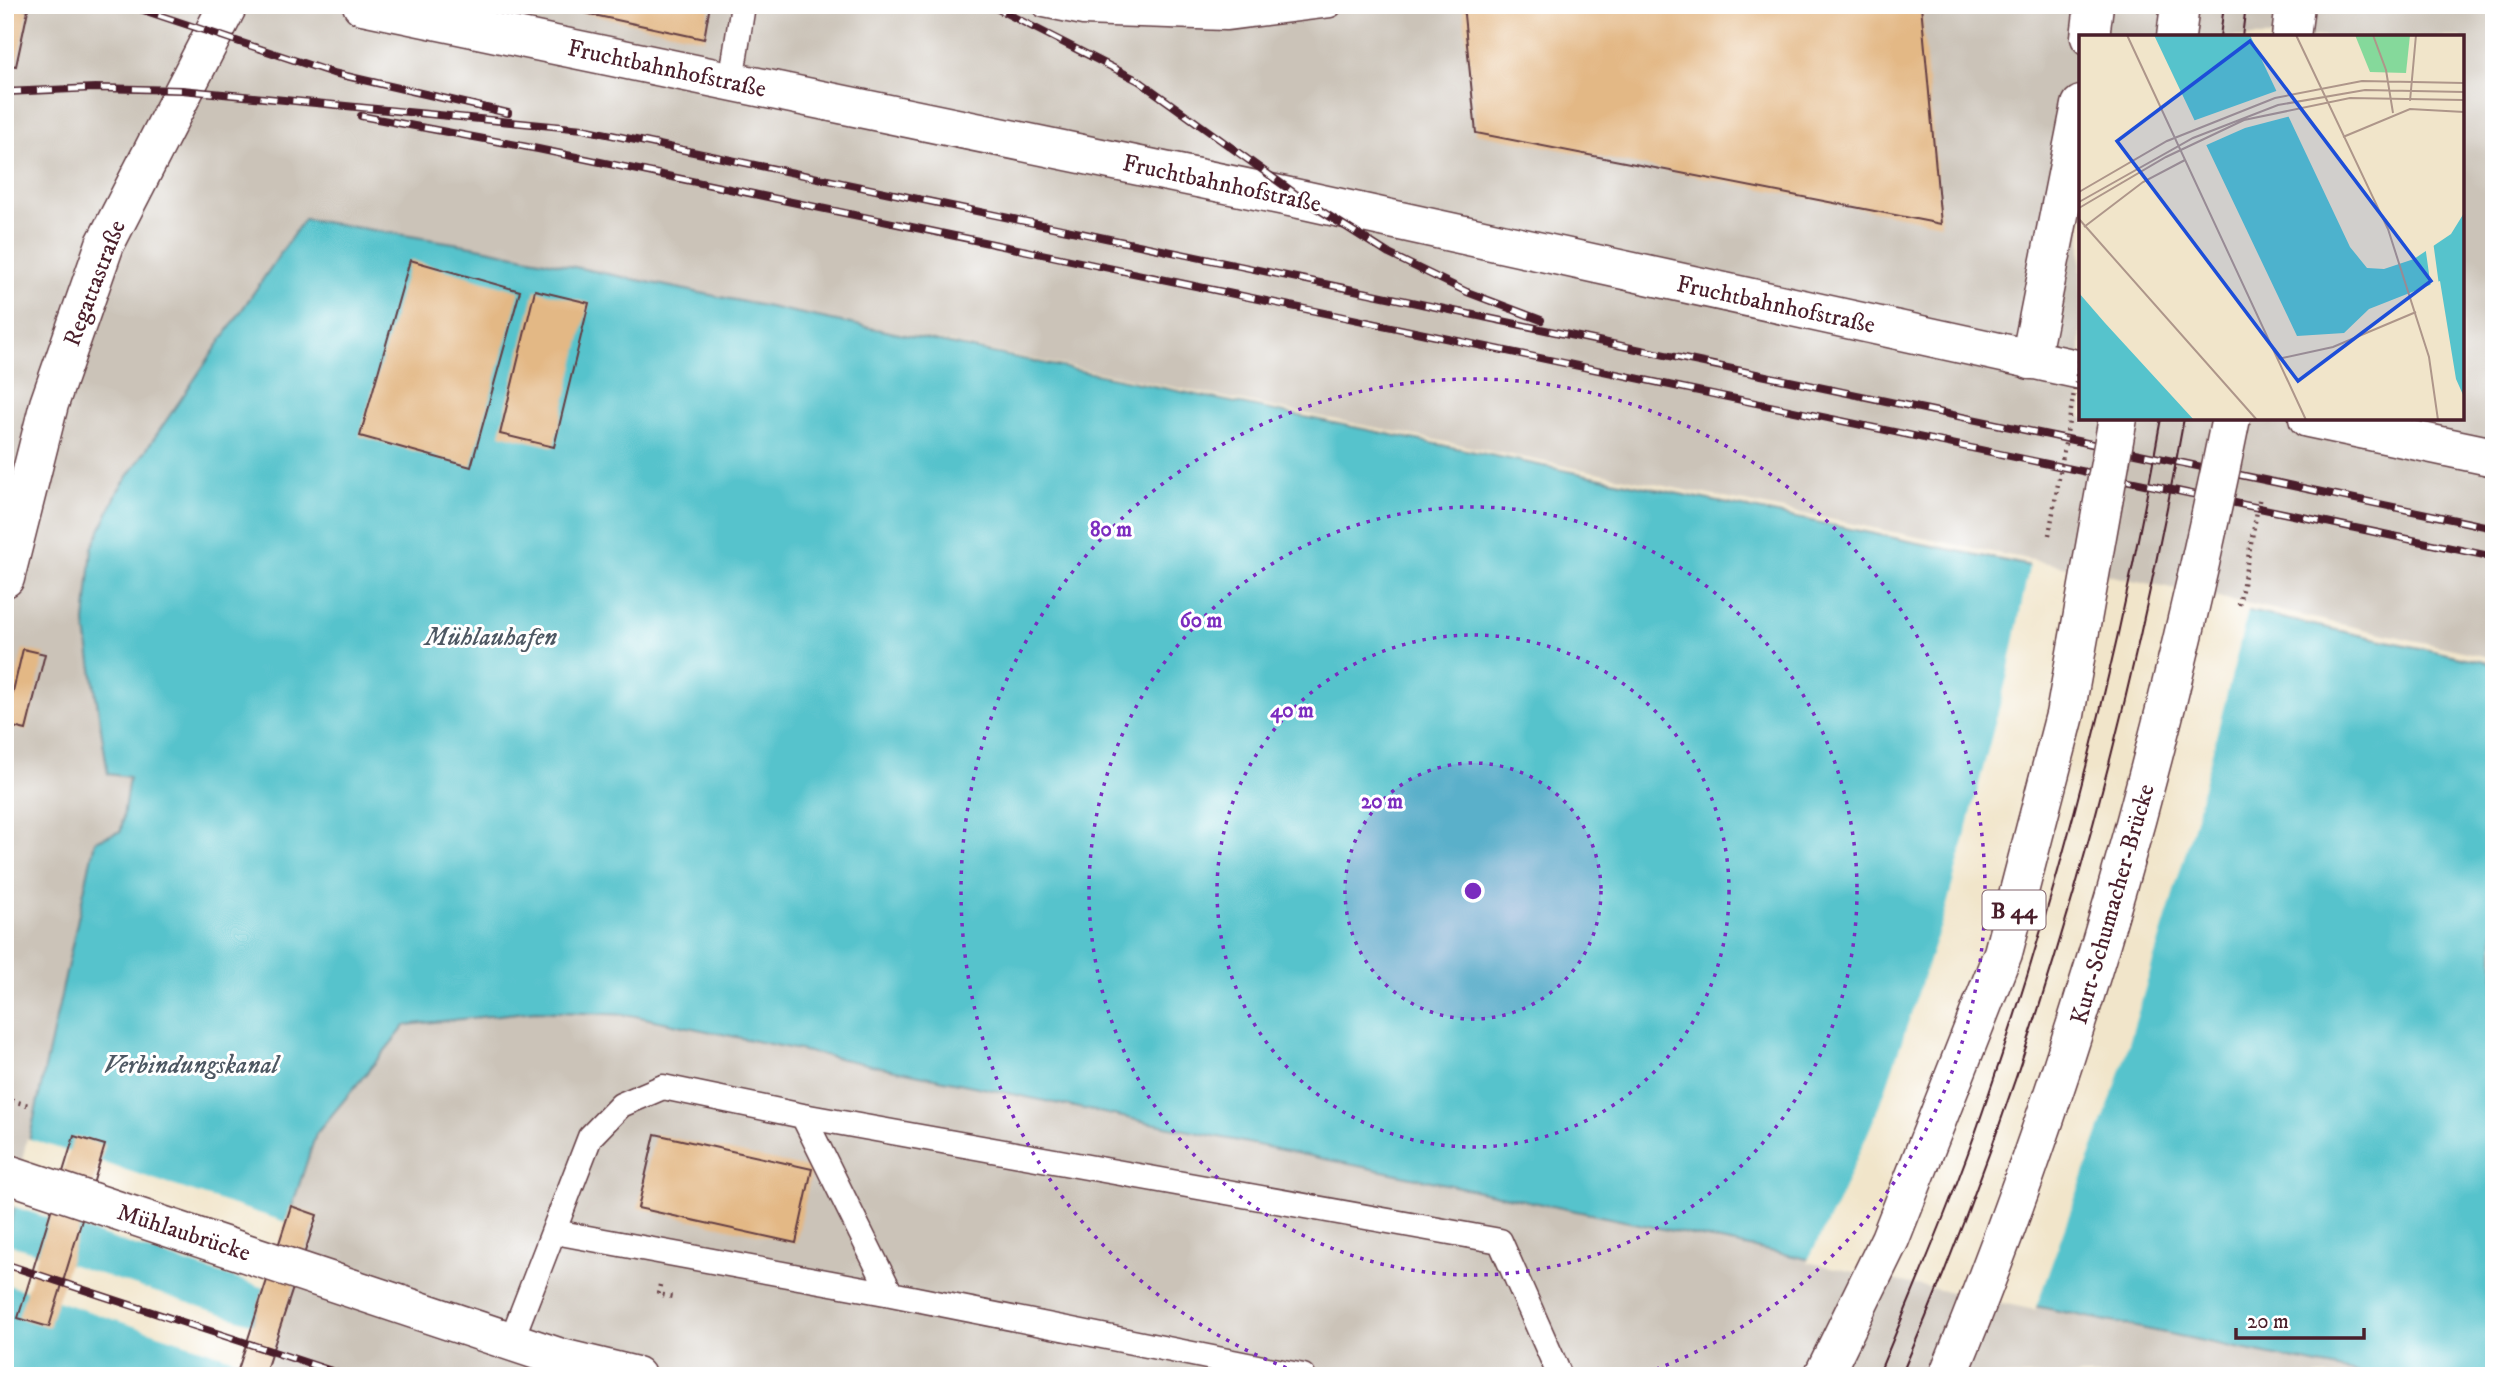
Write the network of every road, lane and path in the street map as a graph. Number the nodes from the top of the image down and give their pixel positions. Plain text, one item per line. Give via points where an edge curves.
1 (228, 5) edge
2 (362, 5) edge
3 (743, 5) edge
4 (1044, 5) edge
5 (1330, 5) edge
6 (2094, 5) edge
7 (2180, 5) edge
8 (2295, 5) edge
9 (2090, 35) edge
10 (2176, 35) edge
11 (2291, 35) edge
12 (732, 82) junction
13 (2079, 114) edge
14 (2030, 360) junction
15 (2079, 364) edge
16 (2079, 370) edge
17 (2118, 420) edge
18 (2231, 420) edge
19 (2318, 420) edge
20 (2494, 457) edge
21 (2262, 485) dead end
22 (2049, 536) dead end
23 (5, 578) edge
24 (2239, 605) dead end
25 (5, 1099) edge
26 (32, 1106) dead end
27 (803, 1116) junction
28 (5, 1173) edge
29 (555, 1232) junction
30 (891, 1294) junction
31 (512, 1340) junction
32 (636, 1376) edge
33 (1303, 1376) edge
34 (1560, 1376) edge
35 (1823, 1376) edge
36 (1948, 1376) edge

1 - 23 main road, Regattastraße via 105,244 49,404
2 - 12 main road, Fruchtbahnhofstraße
3 - 12 lane
4 - 5 lane via 1083,13 1226,18
6 - 9 main road
7 - 10 main road
8 - 11 main road
12 - 14 main road, Fruchtbahnhofstraße via 1304,200
13 - 14 main road
14 - 16 main road, Fruchtbahnhofstraße
15 - 22 path, bridge
17 - 35 main road, B 44, bridge via 2065,715 2003,953 1890,1239
18 - 36 main road, Kurt-Schumacher-Brücke, bridge via 2154,759 2094,974 1993,1267
19 - 20 main road
21 - 24 path, bridge
25 - 26 path
27 - 29 lane via 663,1087 621,1105 590,1137
27 - 30 lane
27 - 34 lane via 1500,1241
28 - 31 main road, Mühlaubrücke
29 - 30 lane
29 - 31 lane
30 - 33 lane
31 - 32 main road, Mühlaubrücke

